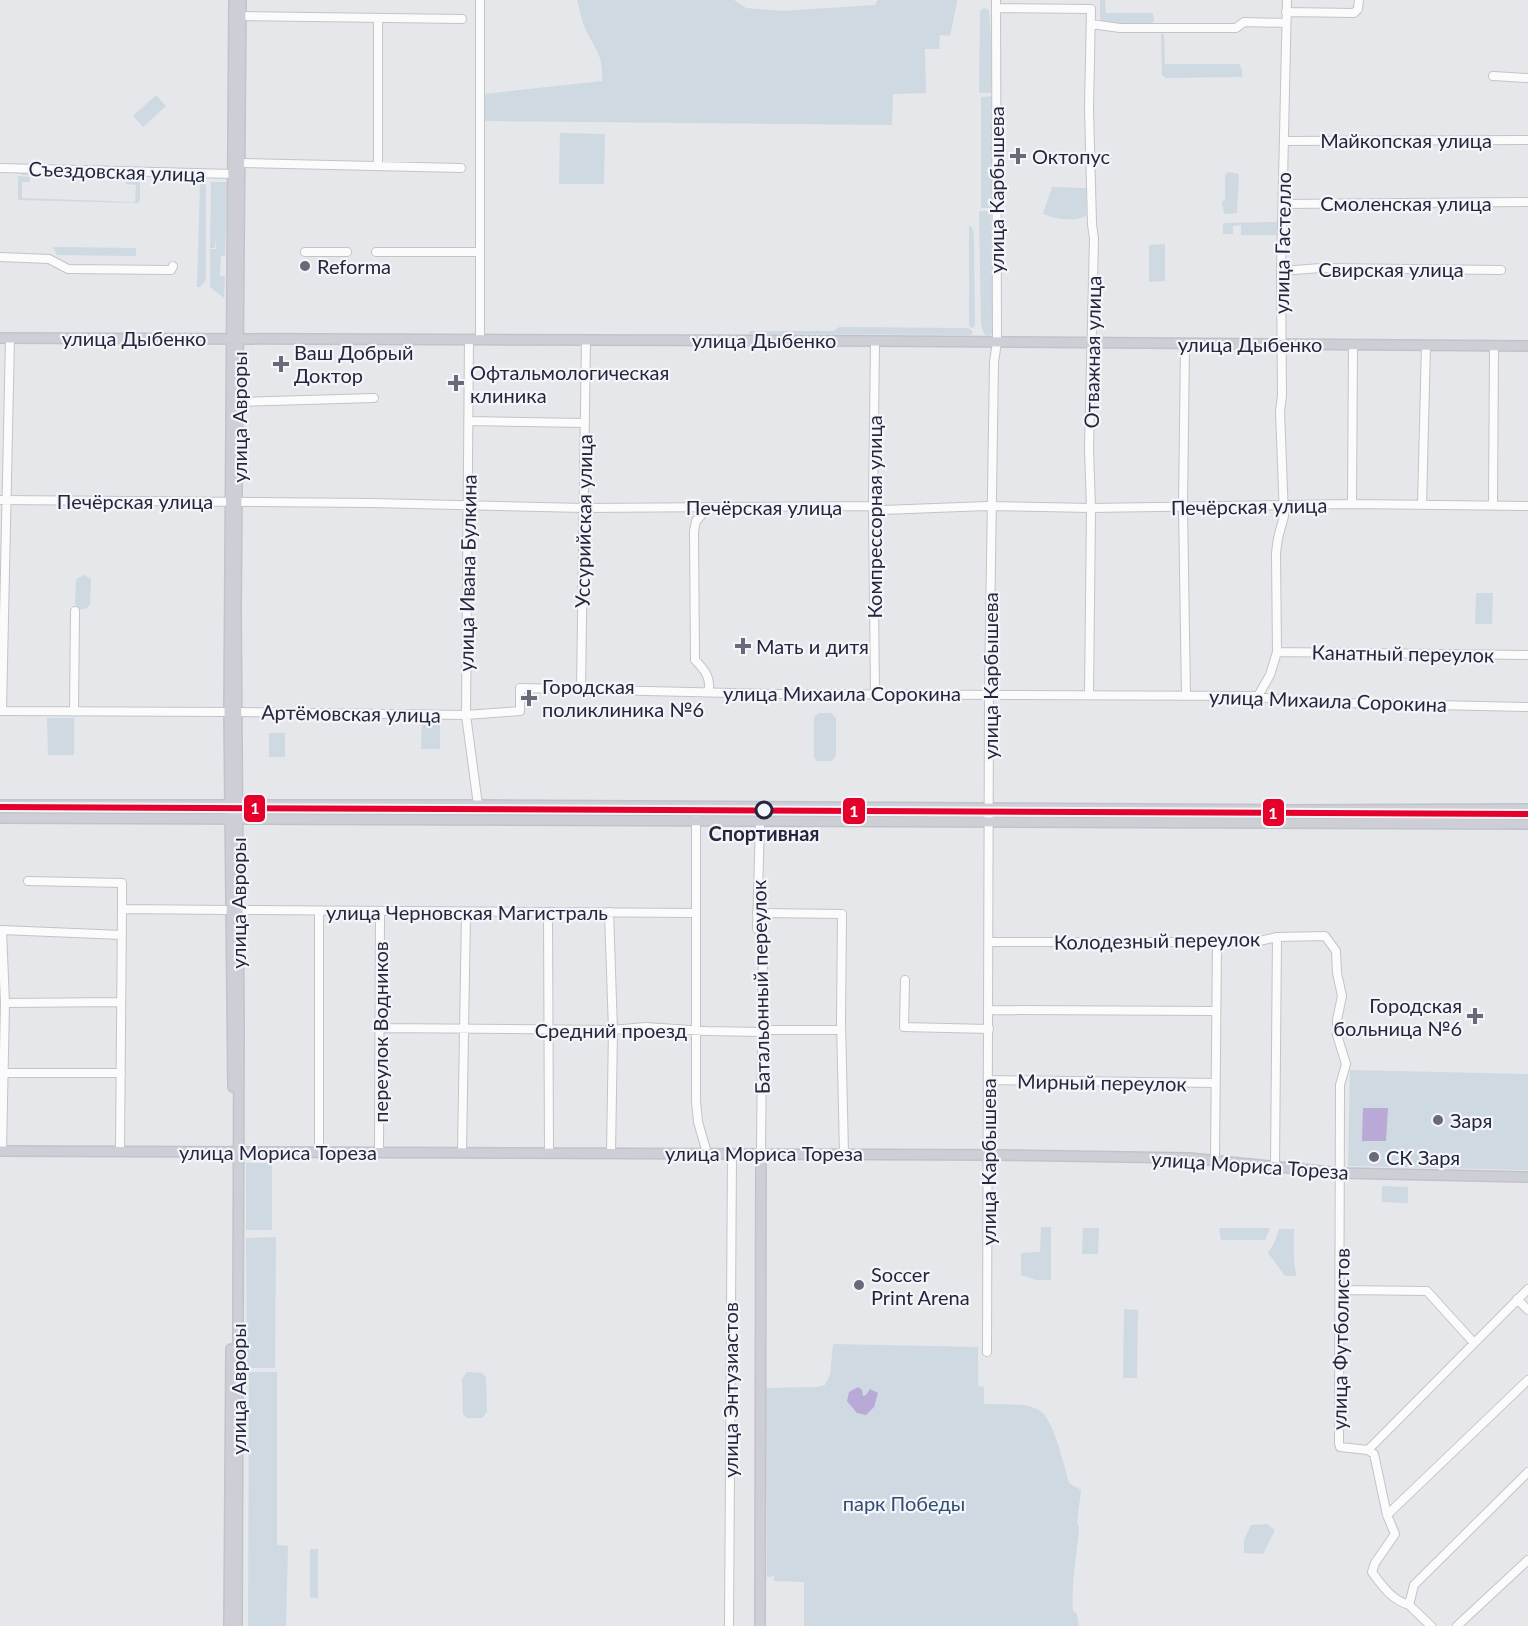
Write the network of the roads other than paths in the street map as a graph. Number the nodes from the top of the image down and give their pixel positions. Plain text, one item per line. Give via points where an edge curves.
1 (234, 0) edge
2 (241, 0) edge
3 (480, 0) edge
4 (1287, 0) edge
5 (1360, 1) edge
6 (996, 4) edge
7 (1286, 12) junction
8 (241, 16) junction
9 (378, 18) junction
10 (462, 19) dead end
11 (1286, 23) junction
12 (1091, 24) junction
13 (1493, 76) dead end
14 (1528, 78) edge
15 (1528, 140) edge
16 (1284, 141) junction
17 (240, 163) junction
18 (378, 166) junction
19 (0, 168) edge
20 (461, 168) dead end
21 (233, 174) junction
22 (1528, 202) edge
23 (1283, 204) junction
24 (305, 252) dead end
25 (347, 252) dead end
26 (376, 252) dead end
27 (480, 252) junction
28 (0, 257) edge
29 (173, 266) dead end
30 (1501, 270) dead end
31 (1281, 271) junction
32 (5, 338) edge
33 (235, 339) junction
34 (469, 339) junction
35 (480, 340) junction
36 (586, 340) junction
37 (875, 341) junction
38 (997, 342) junction
39 (1093, 343) junction
40 (1185, 344) junction
41 (1281, 344) junction
42 (1353, 345) junction
43 (1426, 345) junction
44 (1494, 346) junction
45 (1528, 346) edge
46 (374, 398) dead end
47 (238, 402) junction
48 (469, 421) junction
49 (584, 423) junction
50 (3, 500) edge
51 (234, 502) junction
52 (1352, 504) junction
53 (1422, 505) junction
54 (467, 506) junction
55 (873, 506) junction
56 (1183, 506) junction
57 (1284, 506) junction
58 (1493, 506) junction
59 (1528, 506) edge
60 (709, 507) junction
61 (992, 507) junction
62 (584, 508) junction
63 (1091, 508) junction
64 (75, 611) dead end
65 (1277, 652) junction
66 (1528, 655) edge
67 (581, 690) junction
68 (708, 693) junction
69 (875, 693) junction
70 (989, 693) junction
71 (1089, 695) junction
72 (1186, 696) junction
73 (1258, 696) junction
74 (1528, 707) edge
75 (1, 711) edge
76 (74, 712) junction
77 (229, 712) junction
78 (466, 715) junction
79 (0, 805) edge
80 (478, 805) junction
81 (233, 806) junction
82 (696, 806) junction
83 (1016, 808) junction
84 (990, 809) junction
85 (1528, 809) edge
86 (0, 818) edge
87 (234, 819) junction
88 (696, 820) junction
89 (760, 820) junction
90 (989, 821) junction
91 (1016, 821) junction
92 (1528, 824) edge
93 (28, 881) dead end
94 (122, 909) junction
95 (234, 910) junction
96 (319, 911) junction
97 (380, 911) junction
98 (466, 912) junction
99 (548, 912) junction
100 (609, 912) junction
101 (696, 913) junction
102 (757, 913) junction
103 (122, 935) junction
104 (1325, 936) joint
105 (1277, 937) junction
106 (989, 942) junction
107 (1217, 942) junction
108 (905, 980) dead end
109 (121, 1002) junction
110 (5, 1003) junction
111 (989, 1010) junction
112 (1215, 1011) junction
113 (380, 1028) junction
114 (464, 1028) junction
115 (989, 1029) junction
116 (549, 1030) junction
117 (613, 1030) junction
118 (696, 1030) junction
119 (841, 1030) junction
120 (762, 1032) junction
121 (3, 1073) junction
122 (121, 1073) junction
123 (988, 1080) junction
124 (1215, 1083) junction
125 (1, 1151) edge
126 (120, 1151) junction
127 (236, 1152) junction
128 (319, 1152) junction
129 (380, 1152) junction
130 (462, 1152) junction
131 (549, 1152) junction
132 (611, 1153) junction
133 (706, 1153) junction
134 (732, 1153) junction
135 (761, 1154) junction
136 (844, 1154) junction
137 (988, 1155) junction
138 (1215, 1159) junction
139 (1275, 1166) junction
140 (1341, 1173) junction
141 (1528, 1177) edge
142 (1528, 1289) edge
143 (1341, 1290) junction
144 (1517, 1299) junction
145 (1528, 1310) edge
146 (1474, 1343) junction
147 (987, 1352) dead end
148 (1528, 1380) edge
149 (1368, 1450) junction
150 (1528, 1472) edge
151 (1387, 1515) junction
152 (1528, 1560) edge
153 (1409, 1605) junction
154 (229, 1626) edge
155 (237, 1626) edge
156 (729, 1626) edge
157 (760, 1626) edge
158 (1431, 1626) edge
159 (1457, 1626) edge

1 - 21 main road, улица Авроры
2 - 8 main road, улица Авроры
3 - 27 street
4 - 7 street, улица Гастелло
5 - 7 street via 1354,13
6 - 12 street, Отважная улица via 1091,9
6 - 38 street, улица Карбышева
7 - 11 street, улица Гастелло
8 - 9 street
8 - 17 main road, улица Авроры
9 - 10 street
9 - 18 street
11 - 12 street via 1244,22 1236,28 1120,28
11 - 16 street, улица Гастелло
12 - 39 street, Отважная улица
13 - 14 street
15 - 16 street, Майкопская улица
16 - 23 street, улица Гастелло
17 - 18 street
17 - 33 main road, улица Авроры
18 - 20 street
19 - 21 street, Съездовская улица
21 - 33 main road, улица Авроры
22 - 23 street, Смоленская улица
23 - 31 street, улица Гастелло
24 - 25 street
26 - 27 street
27 - 35 street
28 - 29 street via 49,259 68,269 171,270
30 - 31 street, Свирская улица
31 - 41 street, улица Гастелло
32 - 33 main road, улица Дыбенко
32 - 50 street
33 - 34 main road, улица Дыбенко
33 - 47 main road, улица Авроры
33 - 51 main road, улица Авроры
34 - 35 main road, улица Дыбенко
34 - 48 street, улица Ивана Булкина
35 - 36 main road, улица Дыбенко
36 - 37 main road, улица Дыбенко
36 - 49 street, Уссурийская улица
37 - 38 main road, улица Дыбенко
37 - 55 street, Компрессорная улица
38 - 39 main road, улица Дыбенко
38 - 61 street, улица Карбышева
39 - 40 main road, улица Дыбенко
39 - 63 street, Отважная улица
40 - 41 main road, улица Дыбенко
40 - 56 street
41 - 42 main road, улица Дыбенко
41 - 57 street, улица Гастелло
42 - 43 main road, улица Дыбенко
42 - 52 street
43 - 44 main road, улица Дыбенко
43 - 53 street
44 - 45 main road, улица Дыбенко
44 - 58 street
46 - 47 street
47 - 51 main road, улица Авроры
48 - 49 street
48 - 54 street, улица Ивана Булкина
49 - 62 street, Уссурийская улица
50 - 51 street, Печёрская улица
50 - 75 street
51 - 54 street, Печёрская улица
51 - 77 main road, улица Авроры
52 - 53 street, Печёрская улица
52 - 57 street, Печёрская улица
53 - 58 street, Печёрская улица
54 - 62 street, Печёрская улица
54 - 78 street, улица Ивана Булкина
55 - 60 street, Печёрская улица
55 - 61 street, Печёрская улица via 883,510
55 - 69 street, Компрессорная улица
56 - 57 street, Печёрская улица
56 - 63 street, Печёрская улица
56 - 72 street
57 - 65 street, улица Гастелло via 1276,553
58 - 59 street, Печёрская улица
60 - 62 street, Печёрская улица
60 - 68 street via 696,521 694,531 695,660 709,679
61 - 63 street, Печёрская улица
61 - 70 street, улица Карбышева
62 - 67 street, Уссурийская улица
63 - 71 street, Отважная улица
64 - 76 street
65 - 66 street, Канатный переулок
65 - 73 street, улица Гастелло
67 - 68 street, улица Михаила Сорокина
67 - 78 street, улица Михаила Сорокина via 520,688 520,711
68 - 69 street, улица Михаила Сорокина
69 - 70 street, улица Михаила Сорокина
70 - 71 street, улица Михаила Сорокина
70 - 84 street, улица Карбышева
71 - 72 street, улица Михаила Сорокина
72 - 73 street, улица Михаила Сорокина
73 - 74 street, улица Михаила Сорокина via 1298,702
75 - 76 street, Артёмовская улица
76 - 77 street, Артёмовская улица
77 - 78 street, Артёмовская улица
77 - 81 main road, улица Авроры
78 - 80 street, улица Ивана Булкина
79 - 81 main road
80 - 81 main road
80 - 82 main road
81 - 87 main road, улица Авроры
82 - 84 main road
82 - 88 main road
83 - 84 main road
83 - 85 main road
83 - 91 main road
84 - 90 street, улица Карбышева
85 - 92 main road
86 - 87 main road
87 - 88 main road
87 - 95 main road, улица Авроры
88 - 89 main road
88 - 101 street
89 - 90 main road
89 - 102 street, Батальонный переулок
90 - 91 main road
90 - 106 street, улица Карбышева
91 - 92 main road
93 - 94 street via 122,883
94 - 95 street, улица Черновская Магистраль
94 - 103 street
95 - 96 street, улица Черновская Магистраль
95 - 127 main road, улица Авроры
96 - 97 street, улица Черновская Магистраль
96 - 128 street
97 - 98 street, улица Черновская Магистраль
97 - 113 street, переулок Водников
98 - 99 street, улица Черновская Магистраль
98 - 114 street
99 - 100 street, улица Черновская Магистраль
99 - 116 street
100 - 101 street, улица Черновская Магистраль
100 - 117 street
101 - 118 street
102 - 119 street via 842,914
102 - 120 street, Батальонный переулок via 757,929 761,929 763,940
103 - 109 street
103 - 110 street via 2,930
104 - 105 street, Колодезный переулок
104 - 140 street, улица Футболистов via 1336,951 1342,996 1337,1020 1337,1038 1346,1064 1341,1085
105 - 107 street, Колодезный переулок via 1258,942
105 - 139 street
106 - 107 street, Колодезный переулок
106 - 111 street, улица Карбышева
107 - 112 street
108 - 115 street via 904,1027
109 - 110 street
109 - 122 street
110 - 121 street
111 - 112 street
111 - 115 street, улица Карбышева
112 - 124 street
113 - 114 street, Средний проезд
113 - 129 street, переулок Водников
114 - 116 street, Средний проезд
114 - 130 street
115 - 123 street, улица Карбышева
116 - 117 street, Средний проезд
116 - 131 street
117 - 118 street, Средний проезд
117 - 132 street
118 - 120 street, Средний проезд
118 - 133 street via 697,1112
119 - 120 street, Средний проезд
119 - 136 street
120 - 135 street, Батальонный переулок
121 - 122 street
121 - 125 street
122 - 126 street
123 - 124 street, Мирный переулок
123 - 137 street, улица Карбышева
124 - 138 street
125 - 126 main road, улица Мориса Тореза
126 - 127 main road, улица Мориса Тореза
127 - 128 main road, улица Мориса Тореза
127 - 154 main road, улица Авроры
127 - 155 main road, улица Авроры
128 - 129 main road, улица Мориса Тореза
129 - 130 main road, улица Мориса Тореза
130 - 131 main road, улица Мориса Тореза
131 - 132 main road, улица Мориса Тореза
132 - 133 main road, улица Мориса Тореза
133 - 134 main road, улица Мориса Тореза
134 - 135 main road, улица Мориса Тореза
134 - 156 street, улица Энтузиастов
135 - 136 main road, улица Мориса Тореза
135 - 157 main road, улица Энтузиастов
136 - 137 main road, улица Мориса Тореза
137 - 138 main road, улица Мориса Тореза
137 - 147 street, улица Карбышева
138 - 139 main road, улица Мориса Тореза
139 - 140 main road, улица Мориса Тореза
140 - 141 main road, улица Мориса Тореза
140 - 143 street, улица Футболистов
142 - 144 street
143 - 146 street via 1427,1291
143 - 149 street, улица Футболистов via 1339,1443 1340,1447
144 - 145 street
144 - 146 street
146 - 149 street
148 - 151 street
149 - 151 street, улица Футболистов via 1374,1454
150 - 153 street via 1414,1585
151 - 153 street, улица Футболистов via 1395,1534 1372,1572 1397,1601
152 - 159 street
153 - 158 street

